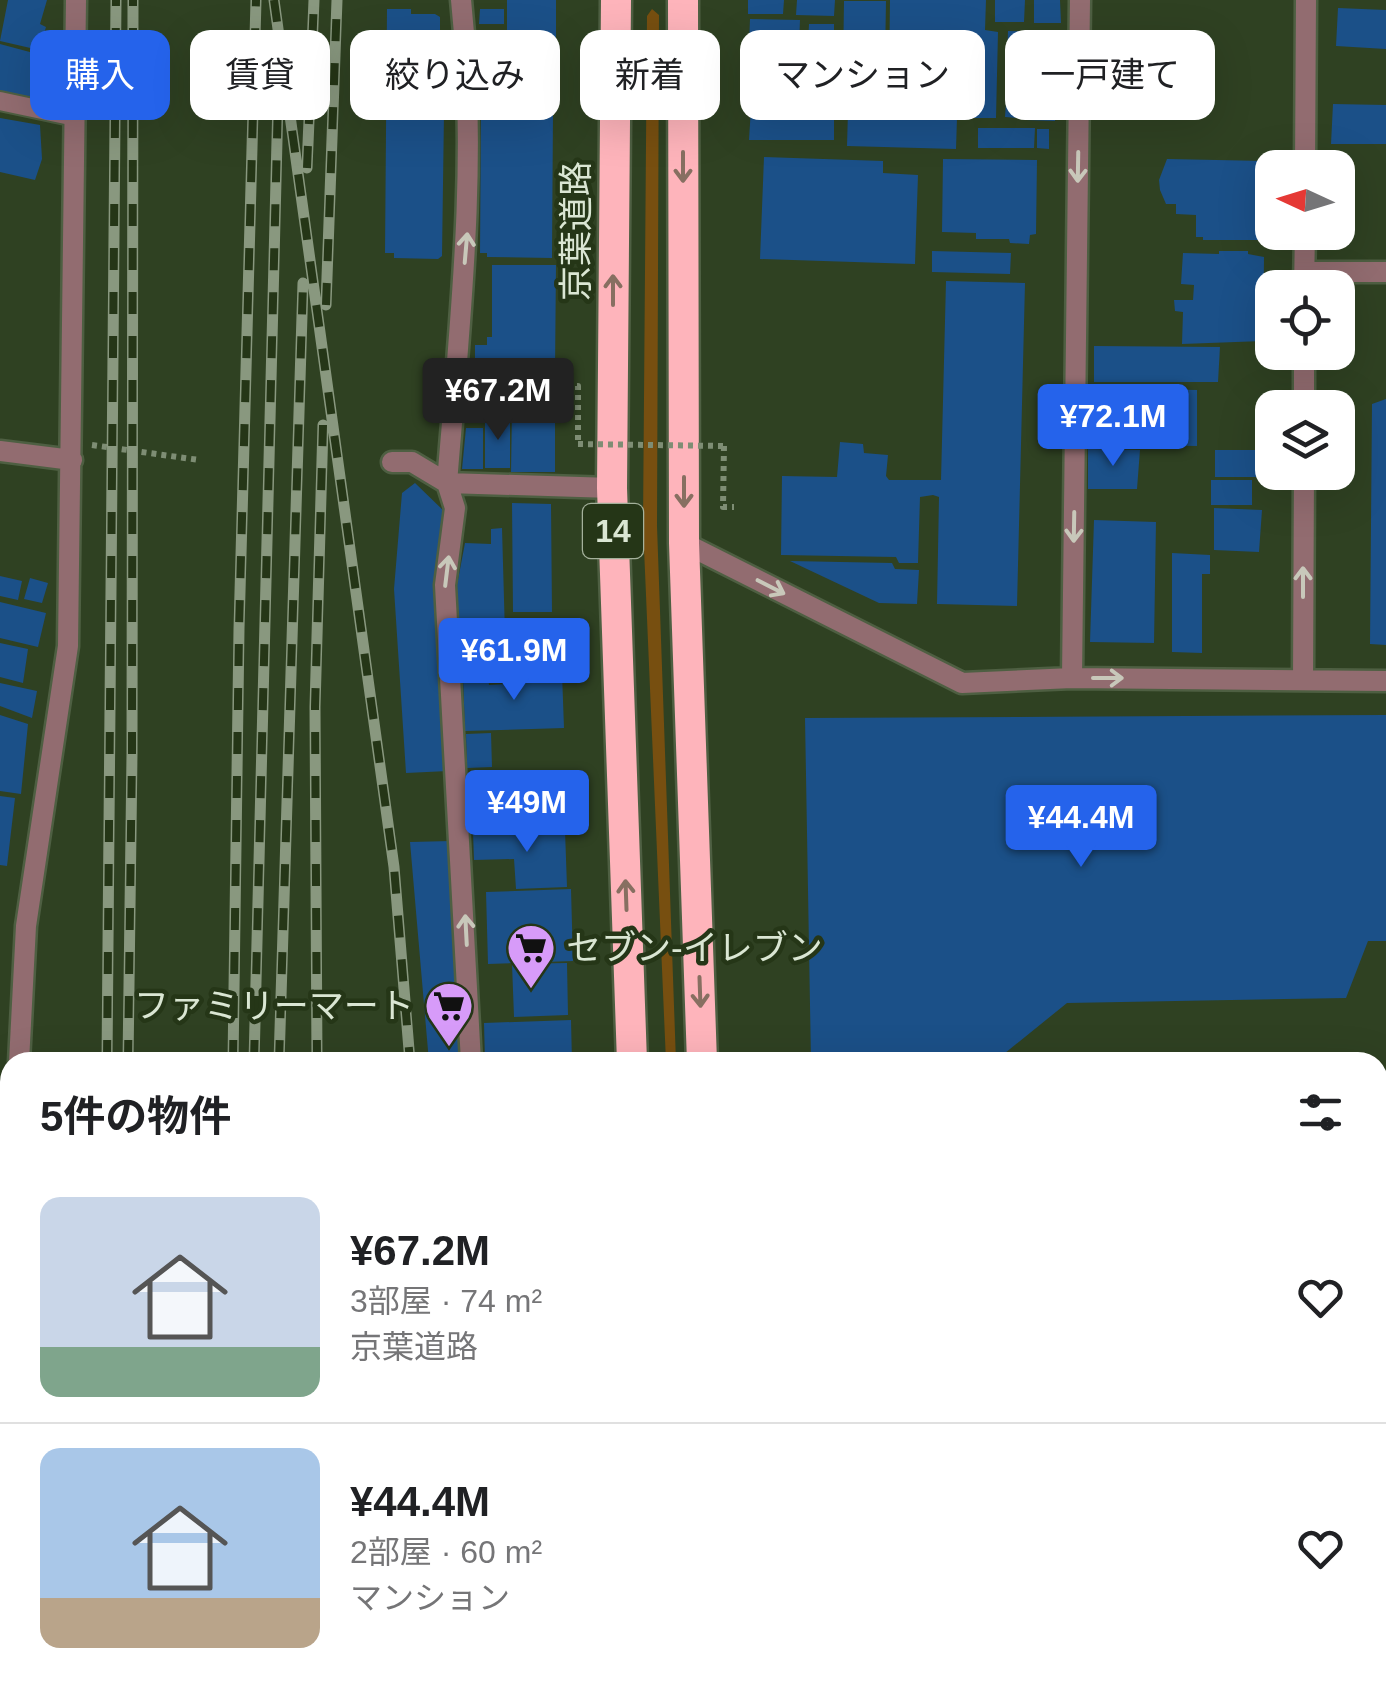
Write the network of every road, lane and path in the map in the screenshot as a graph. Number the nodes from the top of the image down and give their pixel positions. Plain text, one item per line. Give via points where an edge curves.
1 (76, 0) edge
2 (461, 0) edge
3 (616, 0) edge
4 (682, 0) edge
5 (1080, 0) edge
6 (1306, 0) edge
7 (76, 30) edge
8 (0, 101) edge
9 (30, 108) edge
10 (75, 120) edge
11 (1305, 150) edge
12 (1386, 272) edge
13 (1355, 275) edge
14 (567, 386) dead end
15 (77, 449) junction
16 (0, 450) edge
17 (199, 460) dead end
18 (392, 462) dead end
19 (448, 483) junction
20 (612, 488) junction
21 (1304, 490) edge
22 (734, 507) dead end
23 (684, 544) junction
24 (1072, 678) junction
25 (1303, 680) junction
26 (1386, 681) edge
27 (0, 982) edge
28 (23, 983) junction
29 (20, 1052) edge
30 (470, 1052) edge
31 (632, 1052) edge
32 (702, 1052) edge

1 - 7 street
19 -> 2 street via 469,209
20 -> 3 highway, 京葉道路 / 14
4 -> 23 highway, 14
5 -> 24 street
6 - 11 street
8 - 9 lane
10 - 15 street
12 - 13 street
14 - 22 path, bridge via 578,386 578,444 724,446 723,507
15 - 16 street
15 - 17 path
15 - 28 street via 68,646
18 - 19 street via 412,462
19 - 20 street
30 -> 19 street via 445,586 455,508
31 -> 20 highway, 京葉道路 / 14
25 -> 21 street
23 -> 24 street via 962,683
23 -> 32 highway, 14
24 -> 25 street
25 - 26 street
27 - 28 street
28 - 29 street

